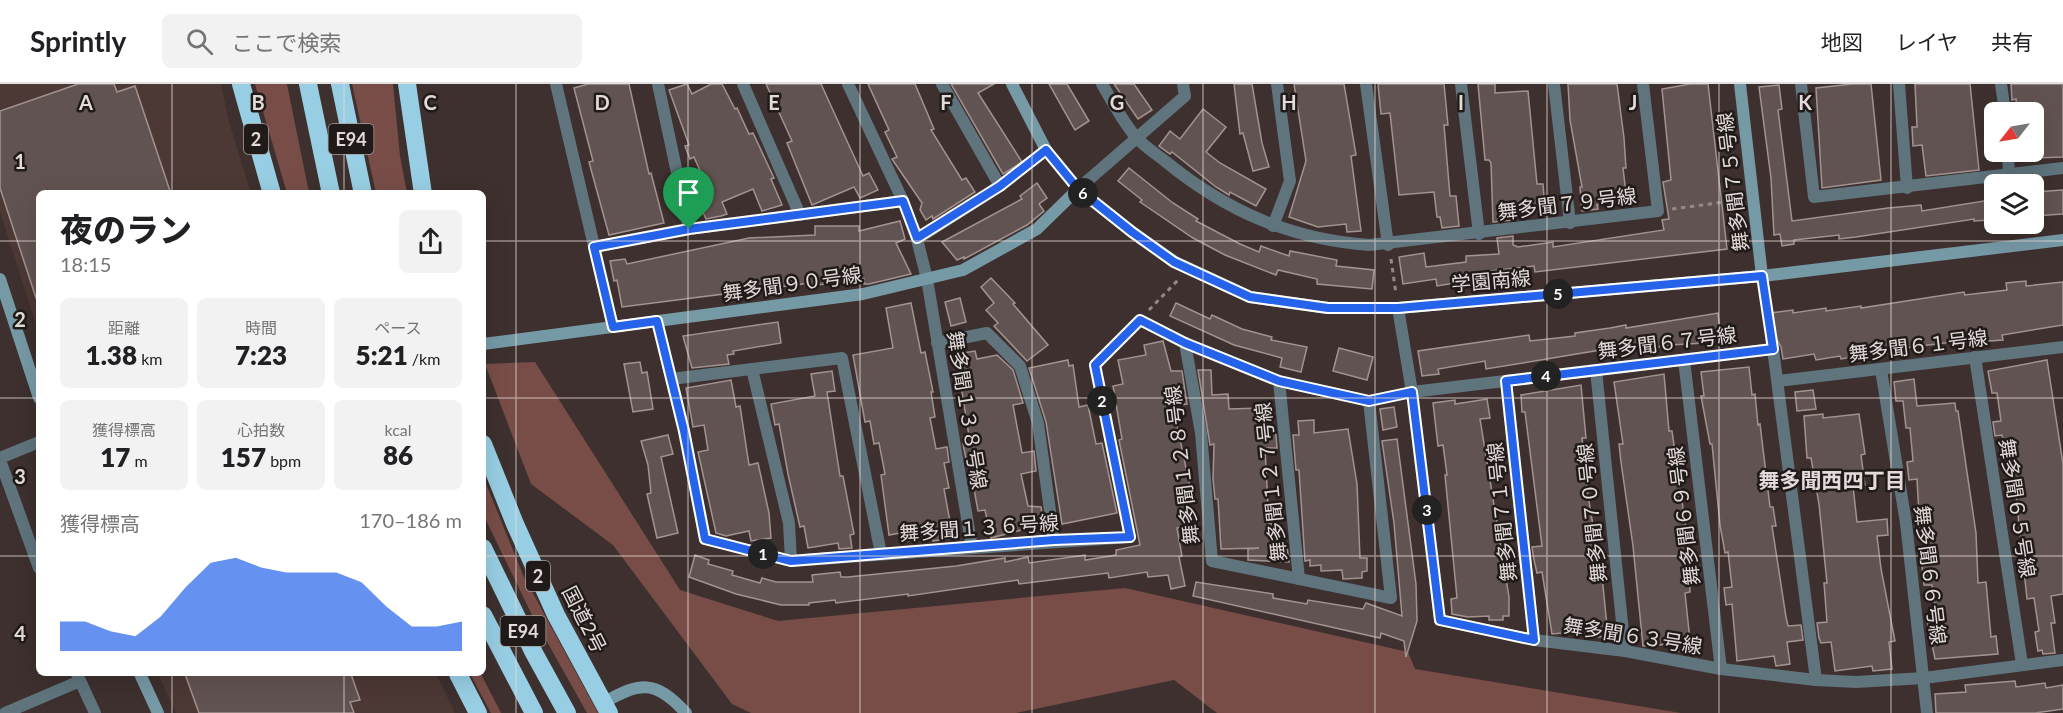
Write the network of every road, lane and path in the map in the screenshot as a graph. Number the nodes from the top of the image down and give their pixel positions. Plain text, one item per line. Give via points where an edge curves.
1 (241, 84) edge
2 (308, 84) edge
3 (340, 84) edge
4 (407, 84) edge
5 (556, 84) edge
6 (658, 84) edge
7 (743, 84) edge
8 (848, 84) edge
9 (942, 84) edge
10 (1012, 84) edge
11 (1102, 84) edge
12 (1183, 84) edge
13 (1277, 84) edge
14 (1366, 84) edge
15 (1461, 84) edge
16 (1554, 84) edge
17 (1643, 84) edge
18 (1740, 84) edge
19 (1801, 84) edge
20 (1899, 84) edge
21 (2001, 84) edge
22 (2004, 102) edge
23 (1137, 138) junction
24 (1046, 150) junction
25 (2063, 168) edge
26 (2017, 174) edge
27 (1984, 178) edge
28 (1000, 186) junction
29 (1907, 188) junction
30 (1078, 189) junction
31 (271, 190) edge
32 (330, 190) edge
33 (362, 190) edge
34 (422, 190) edge
35 (1754, 199) junction
36 (903, 201) junction
37 (1658, 211) junction
38 (800, 215) junction
39 (1570, 223) junction
40 (1273, 226) junction
41 (689, 229) junction
42 (1479, 234) junction
43 (917, 238) junction
44 (2063, 240) edge
45 (1388, 244) junction
46 (594, 247) junction
47 (1189, 269) junction
48 (1762, 276) junction
49 (0, 279) edge
50 (927, 279) junction
51 (1398, 308) junction
52 (1140, 320) junction
53 (657, 321) junction
54 (613, 327) junction
55 (937, 343) junction
56 (1185, 343) junction
57 (486, 344) edge
58 (2063, 346) edge
59 (1773, 349) junction
60 (1976, 357) junction
61 (1684, 360) junction
62 (752, 369) junction
63 (1596, 370) junction
64 (1881, 370) junction
65 (671, 379) junction
66 (1279, 381) junction
67 (1506, 381) junction
68 (1778, 381) junction
69 (36, 389) edge
70 (1412, 392) junction
71 (1369, 401) junction
72 (36, 443) edge
73 (486, 452) edge
74 (0, 459) edge
75 (1054, 540) junction
76 (972, 548) junction
77 (486, 554) edge
78 (881, 555) junction
79 (36, 560) edge
80 (791, 561) junction
81 (1299, 579) junction
82 (486, 621) edge
83 (486, 634) edge
84 (1534, 640) junction
85 (1625, 651) junction
86 (2063, 660) edge
87 (2022, 664) junction
88 (1721, 669) junction
89 (141, 676) edge
90 (459, 676) edge
91 (79, 677) edge
92 (1924, 678) junction
93 (1816, 680) junction
94 (0, 705) edge
95 (606, 708) edge
96 (4, 713) edge
97 (95, 713) edge
98 (158, 713) edge
99 (478, 713) edge
100 (520, 713) edge
101 (534, 713) edge
102 (567, 713) edge
103 (686, 713) edge
104 (1927, 713) edge

1 - 31 highway, 2
2 - 32 highway, E94
3 - 33 highway, E94
4 - 34 highway
5 - 46 street
6 - 41 street
7 - 38 street
8 - 36 street, 舞多聞１３８号線
9 - 28 street
10 - 24 street, 学園南線
11 - 23 street, 舞多聞７９号線
12 - 23 street via 1185,96
13 - 40 street via 1290,181
14 - 45 street
15 - 42 street
16 - 39 street
17 - 37 street, 舞多聞７９号線
18 - 35 street, 舞多聞７５号線
19 - 29 street via 1814,197
20 - 29 street
21 - 22 street
23 - 30 street
23 - 40 street, 舞多聞７９号線 via 1188,182
24 - 28 path
24 - 30 street, 学園南線
25 - 26 street
27 - 29 street
28 - 43 street
30 - 47 street, 学園南線 via 1132,232
30 - 50 street, 舞多聞９０号線 via 1037,229 963,270
35 - 37 path
35 - 48 street, 舞多聞７５号線
36 - 38 street
36 - 43 street, 舞多聞１３８号線
37 - 39 street, 舞多聞７９号線
38 - 41 street
39 - 42 street, 舞多聞７９号線
40 - 45 street, 舞多聞７９号線 via 1339,243
41 - 46 street
42 - 45 street, 舞多聞７９号線
43 - 50 street, 舞多聞１３８号線
44 - 48 street, 学園南線
45 - 51 path
46 - 54 street
47 - 51 street, 学園南線 via 1250,297 1328,308
47 - 52 path
48 - 51 street, 学園南線
48 - 59 path
49 - 69 street
50 - 53 street, 舞多聞９０号線 via 863,294
50 - 55 street, 舞多聞１３８号線
51 - 70 street, 舞多聞６３号線
52 - 56 street
52 - 75 street, 舞多聞１３６号線 via 1095,365 1130,537
53 - 54 street, 舞多聞９０号線
53 - 65 street
54 - 57 street, 舞多聞９０号線
55 - 75 street via 987,333 1020,366 1038,423
55 - 76 street, 舞多聞１３８号線
56 - 66 street
56 - 81 street, 舞多聞１２８号線 via 1201,433 1212,561
58 - 60 street, 舞多聞６１号線
59 - 61 street, 舞多聞６７号線
59 - 68 street
60 - 64 street, 舞多聞６１号線
60 - 87 street, 舞多聞６５号線
61 - 63 street, 舞多聞６７号線
61 - 88 street, 舞多聞６９号線
62 - 65 street
62 - 78 street via 842,358
62 - 80 street via 789,523
63 - 67 street, 舞多聞６７号線
63 - 85 street, 舞多聞７０号線
64 - 68 street, 舞多聞６１号線
64 - 92 street, 舞多聞６６号線 via 1906,523
65 - 80 street, 舞多聞１３６号線 via 705,539
66 - 71 street
66 - 81 street, 舞多聞１２７号線
67 - 70 street, 舞多聞６７号線
67 - 84 street, 舞多聞７１号線
68 - 93 street
70 - 71 street, 舞多聞６７号線
70 - 84 street, 舞多聞６３号線 via 1440,620
71 - 81 street, 舞多聞１２８号線 via 1391,598
72 - 74 street
73 - 95 highway, 国道2号 / 2 via 556,615
74 - 79 street
75 - 76 street, 舞多聞１３６号線
76 - 78 street, 舞多聞１３６号線
77 - 102 highway, E94
78 - 80 street, 舞多聞１３６号線
82 - 101 highway, E94
83 - 100 highway
84 - 85 street, 舞多聞６３号線
85 - 88 street, 舞多聞６３号線
86 - 87 street, 舞多聞６３号線
87 - 92 street, 舞多聞６３号線
88 - 93 street, 舞多聞６３号線
89 - 98 street
90 - 99 highway
91 - 96 street
91 - 97 street
92 - 93 street, 舞多聞６３号線
92 - 104 street, 舞多聞６６号線
94 - 96 street
95 - 103 street via 632,687 655,688

